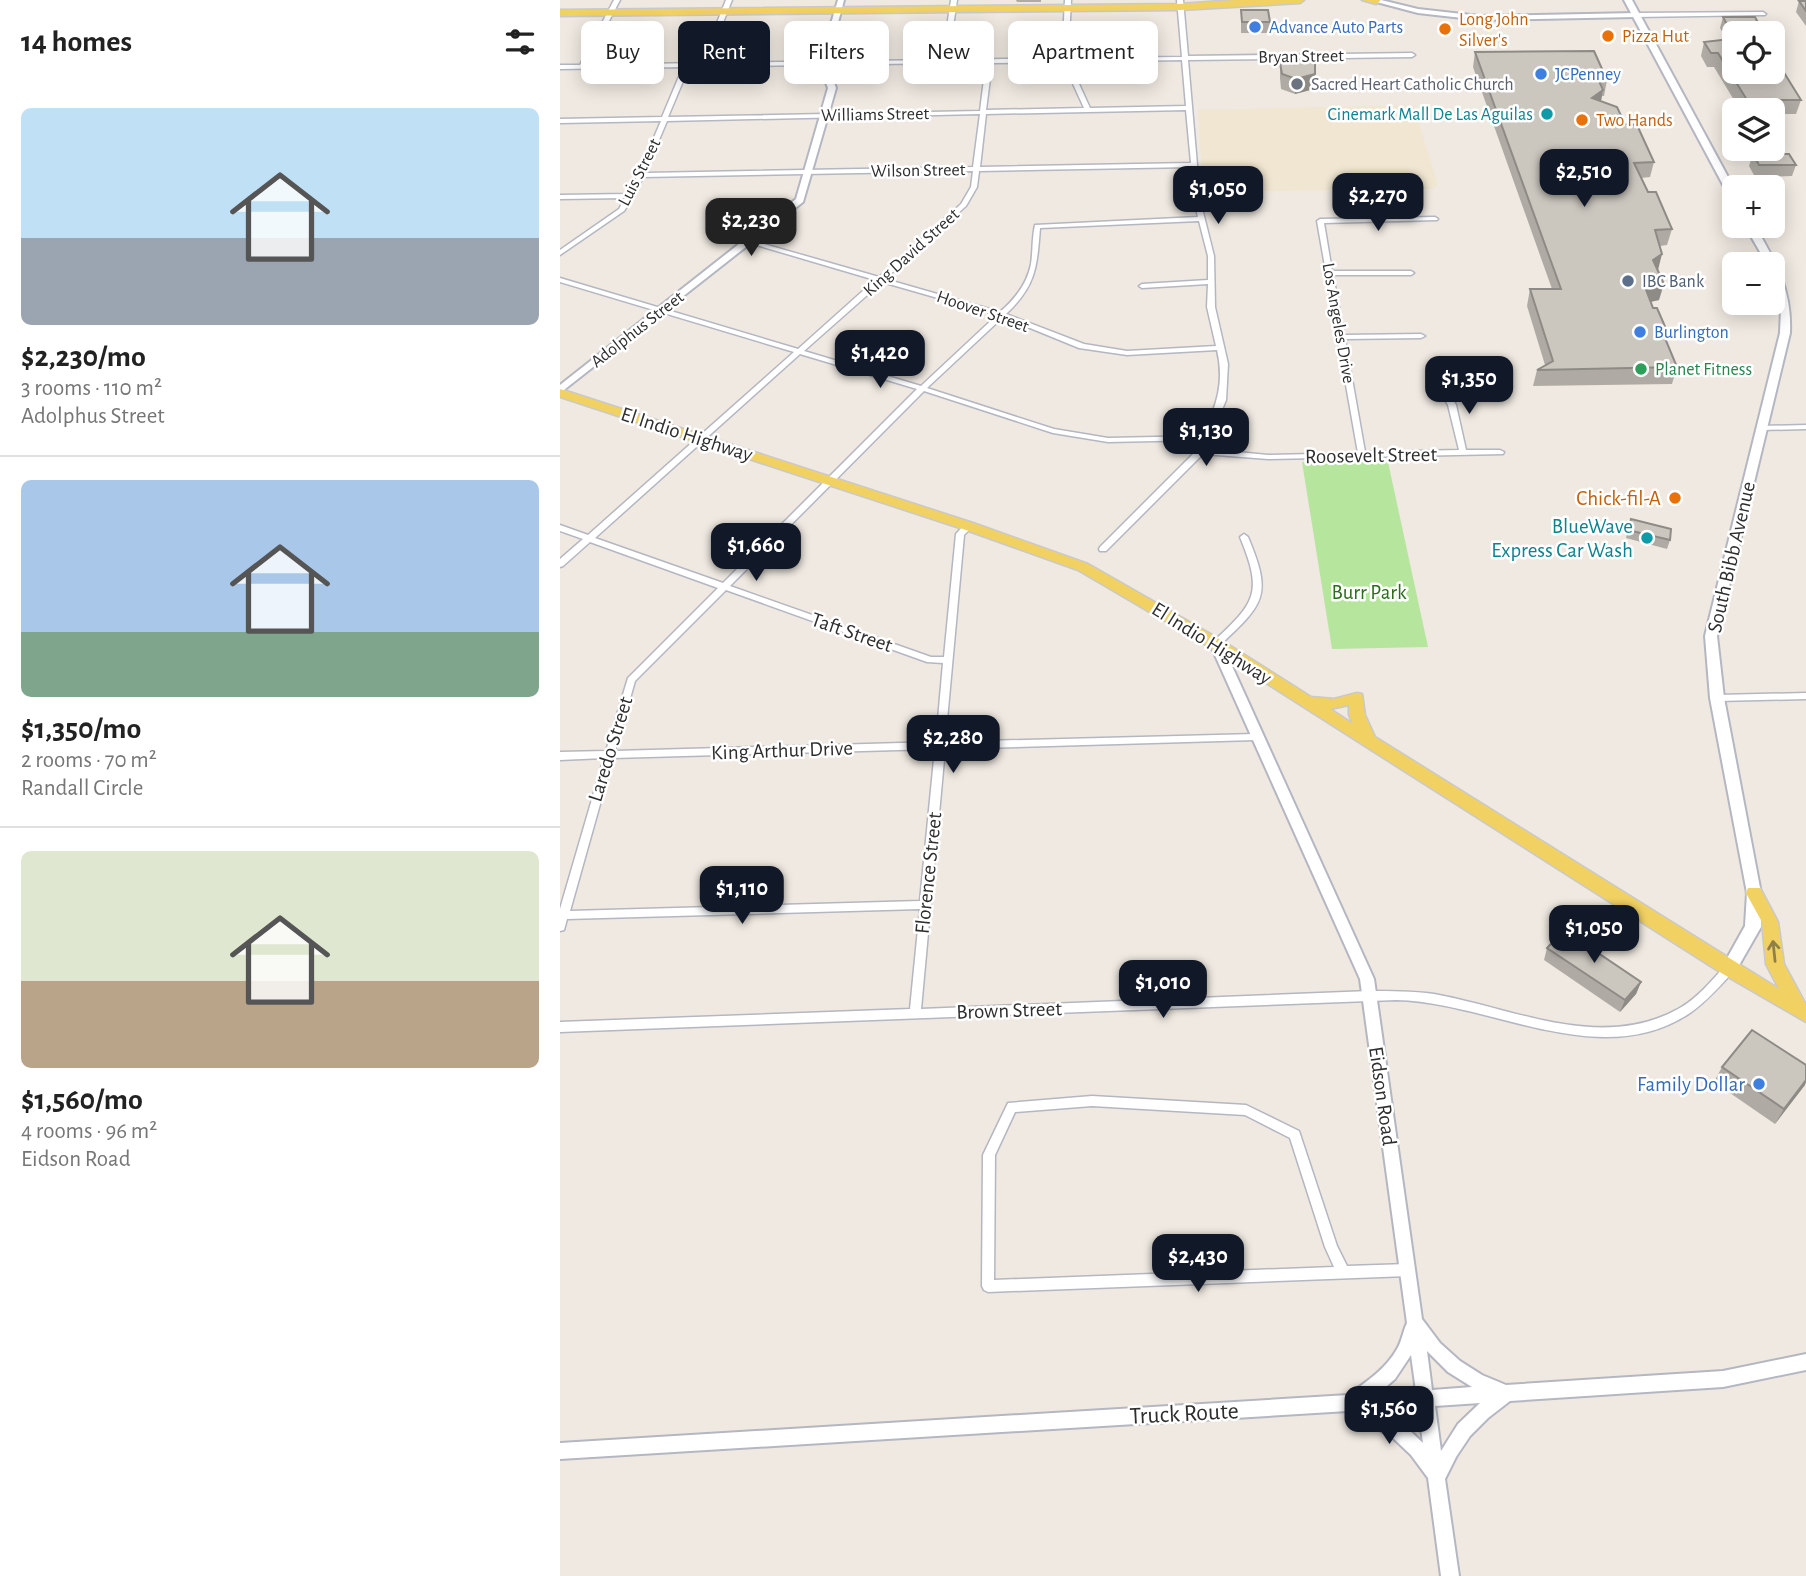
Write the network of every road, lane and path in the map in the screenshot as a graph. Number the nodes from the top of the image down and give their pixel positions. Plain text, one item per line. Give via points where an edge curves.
1 (617, 0) edge
2 (729, 0) edge
3 (841, 0) edge
4 (1269, 0) edge
5 (1300, 0) edge
6 (1366, 0) edge
7 (1374, 0) edge
8 (1628, 0) edge
9 (1180, 3) edge
10 (1068, 4) edge
11 (953, 5) edge
12 (1237, 5) junction
13 (838, 11) junction
14 (560, 13) edge
15 (611, 13) junction
16 (723, 13) junction
17 (1763, 14) dead end
18 (1636, 15) junction
19 (607, 21) edge
20 (720, 21) edge
21 (835, 21) edge
22 (1412, 55) dead end
23 (1158, 58) edge
24 (1186, 58) junction
25 (560, 67) edge
26 (581, 67) edge
27 (679, 84) edge
28 (830, 84) edge
29 (987, 84) edge
30 (1076, 84) edge
31 (1190, 108) junction
32 (1088, 110) junction
33 (984, 112) junction
34 (826, 115) junction
35 (666, 118) junction
36 (560, 121) edge
37 (1194, 164) junction
38 (977, 169) junction
39 (811, 172) junction
40 (641, 175) junction
41 (1723, 175) edge
42 (631, 196) junction
43 (560, 197) edge
44 (1201, 219) junction
45 (1435, 219) dead end
46 (748, 241) junction
47 (560, 253) edge
48 (1411, 273) dead end
49 (1330, 274) junction
50 (881, 278) junction
51 (560, 280) edge
52 (1212, 282) junction
53 (1142, 286) dead end
54 (1785, 306) edge
55 (662, 310) junction
56 (1000, 314) junction
57 (1422, 336) dead end
58 (1341, 337) junction
59 (1221, 348) junction
60 (799, 351) junction
61 (924, 389) junction
62 (560, 392) edge
63 (1444, 392) dead end
64 (1806, 427) edge
65 (1762, 428) junction
66 (699, 438) junction
67 (1206, 438) junction
68 (1201, 451) junction
69 (1500, 452) dead end
70 (1463, 453) junction
71 (1362, 456) junction
72 (832, 481) junction
73 (968, 526) junction
74 (560, 528) edge
75 (1244, 537) dead end
76 (589, 539) junction
77 (1103, 549) dead end
78 (560, 564) edge
79 (727, 588) junction
80 (1216, 644) junction
81 (948, 660) junction
82 (1806, 696) edge
83 (1717, 698) junction
84 (1305, 702) junction
85 (1255, 737) junction
86 (1371, 743) junction
87 (940, 745) junction
88 (608, 755) junction
89 (560, 756) edge
90 (1754, 893) junction
91 (924, 905) junction
92 (562, 915) edge
93 (560, 927) edge
94 (1729, 969) junction
95 (1370, 996) junction
96 (1802, 1012) edge
97 (915, 1014) junction
98 (560, 1027) edge
99 (1408, 1270) junction
100 (1343, 1272) junction
101 (1414, 1319) junction
102 (1806, 1362) edge
103 (1506, 1394) junction
104 (1426, 1399) junction
105 (1349, 1404) junction
106 (560, 1451) edge
107 (1437, 1478) junction
108 (1450, 1576) edge

1 - 15 street
2 - 16 street
3 - 13 street
4 - 12 main road
5 - 12 main road
6 - 7 main road
7 - 18 street via 1480,18
8 - 18 main road
9 - 10 main road
9 - 12 main road
9 - 24 street
10 - 11 main road
11 - 13 main road
13 - 16 main road
13 - 21 street
14 - 15 main road
15 - 16 main road
15 - 19 street
16 - 20 street
17 - 18 street
18 - 41 main road
22 - 24 street, Bryan Street
23 - 24 street, Bryan Street
24 - 31 street
25 - 26 street, Bryan Street
27 - 35 street, Luis Street
28 - 34 street, Adolphus Street
29 - 33 street, King David Street
30 - 32 street
31 - 32 street, Williams Street
31 - 37 street
32 - 33 street, Williams Street
33 - 34 street, Williams Street
33 - 38 street, King David Street
34 - 35 street, Williams Street
34 - 39 street, Adolphus Street
35 - 36 street, Williams Street
35 - 40 street, Luis Street
37 - 38 street, Wilson Street
37 - 44 street
38 - 39 street, Wilson Street
38 - 50 street, King David Street via 972,196
39 - 40 street, Wilson Street
39 - 46 street, Adolphus Street via 800,200
40 - 42 street, Luis Street
42 - 43 street
42 - 47 street, Luis Street via 622,209
44 - 52 street
44 - 56 street, Laredo Street via 1037,226 1034,265 1027,285
45 - 49 street, Los Angeles Drive via 1320,221
46 - 50 street, Hoover Street
46 - 55 street, Adolphus Street
48 - 49 street
49 - 58 street, Los Angeles Drive
50 - 56 street, Hoover Street
50 - 60 street, King David Street
51 - 55 street
52 - 53 street
52 - 59 street via 1211,307
54 - 65 main road, South Bibb Avenue via 1785,333
55 - 60 street
55 - 62 street, Adolphus Street
56 - 59 street, Hoover Street via 1082,346 1126,354
56 - 61 street, Laredo Street
57 - 58 street
58 - 71 street, Los Angeles Drive
59 - 67 street via 1222,400
60 - 61 street
60 - 66 street, King David Street
61 - 67 street via 1067,434 1138,441
61 - 72 street, Laredo Street
62 - 66 main road, El Indio Highway
63 - 70 street via 1452,405
64 - 65 street
65 - 83 main road, South Bibb Avenue via 1714,615 1711,656
66 - 72 main road, El Indio Highway
66 - 76 street, King David Street
67 - 68 street
68 - 71 street, Roosevelt Street via 1268,457
68 - 77 street
69 - 70 street, Roosevelt Street
70 - 71 street, Roosevelt Street
72 - 73 main road, El Indio Highway
72 - 79 street, Laredo Street
73 - 80 main road, El Indio Highway via 1083,567
73 - 81 street, Florence Street via 960,534
74 - 76 street, Taft Street
75 - 80 street via 1260,582 1254,608
76 - 78 street, King David Street
76 - 79 street, Taft Street
79 - 81 street, Taft Street via 930,660
79 - 88 street, Laredo Street via 631,680
80 - 84 main road, El Indio Highway
80 - 85 street, Eidson Road
81 - 87 street, Florence Street
82 - 83 street
83 - 90 main road, South Bibb Avenue
84 - 86 main road, El Indio Highway
84 - 86 main road via 1334,704 1357,698 1357,715
85 - 87 street, King Arthur Drive
85 - 95 street, Eidson Road via 1367,979
86 - 94 main road, El Indio Highway
87 - 88 street, King Arthur Drive
87 - 91 street, Florence Street
88 - 89 street, King Arthur Drive
88 - 92 street, Laredo Street
90 - 94 main road, South Bibb Avenue via 1753,926
96 -> 90 main road via 1775,964 1770,922
91 - 92 street
91 - 97 street, Florence Street
92 - 93 street, Laredo Street
94 - 95 street, Brown Street via 1682,1013 1633,1030 1598,1033 1438,999
94 - 96 main road, El Indio Highway
95 - 97 street, Brown Street
95 - 99 street, Eidson Road
97 - 98 street, Brown Street
99 - 100 street
99 - 101 street, Eidson Road
100 - 100 street via 1295,1135 1246,1110 1092,1101 1012,1108 989,1155 988,1286
101 - 103 street via 1453,1368
101 - 104 street, Eidson Road
101 - 105 street via 1407,1349 1396,1368
102 - 103 street, Truck Route via 1723,1379
103 - 104 street, Truck Route
103 - 107 street via 1463,1429
104 - 105 street, Truck Route
104 - 107 street, Eidson Road
105 - 106 street, Truck Route
105 - 107 street via 1398,1429 1417,1446
107 - 108 street, Eidson Road

